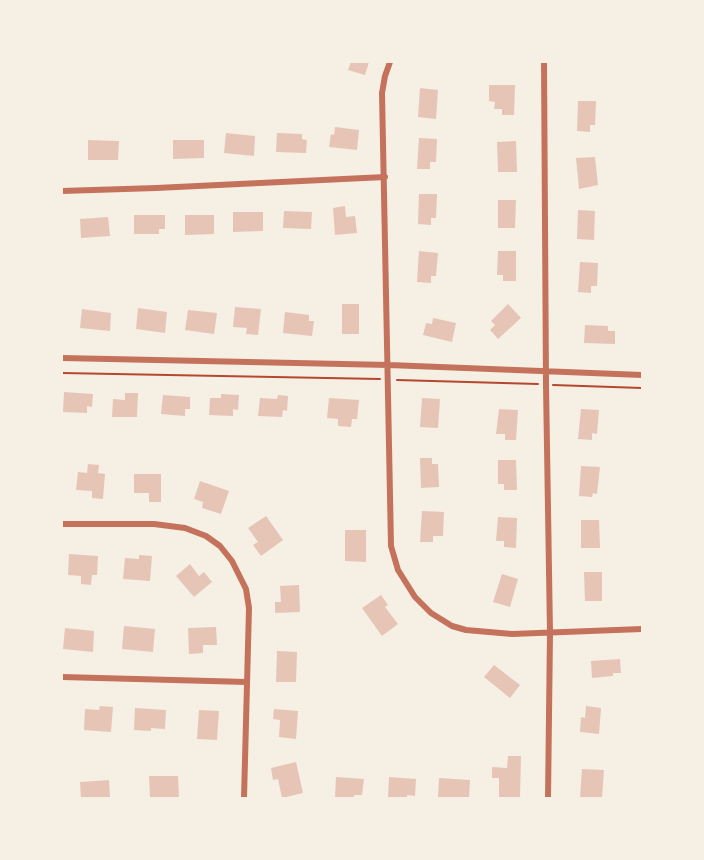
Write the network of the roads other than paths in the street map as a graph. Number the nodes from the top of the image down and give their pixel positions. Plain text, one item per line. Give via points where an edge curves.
1 (390, 62) edge
2 (544, 62) edge
3 (385, 177) junction
4 (62, 191) edge
5 (62, 358) edge
6 (388, 365) junction
7 (546, 371) junction
8 (642, 375) edge
9 (62, 524) edge
10 (642, 629) edge
11 (550, 633) junction
12 (62, 678) edge
13 (247, 682) junction
14 (244, 798) edge
15 (548, 798) edge

1 - 3 street via 382,93
2 - 7 street
3 - 4 street
3 - 6 street
5 - 6 street
6 - 7 street
6 - 11 street via 391,546 406,585 431,613 452,626 512,634
7 - 8 street
7 - 11 street
9 - 13 street via 185,528 220,546 240,573 246,589
10 - 11 street
11 - 15 street
12 - 13 street
13 - 14 street

